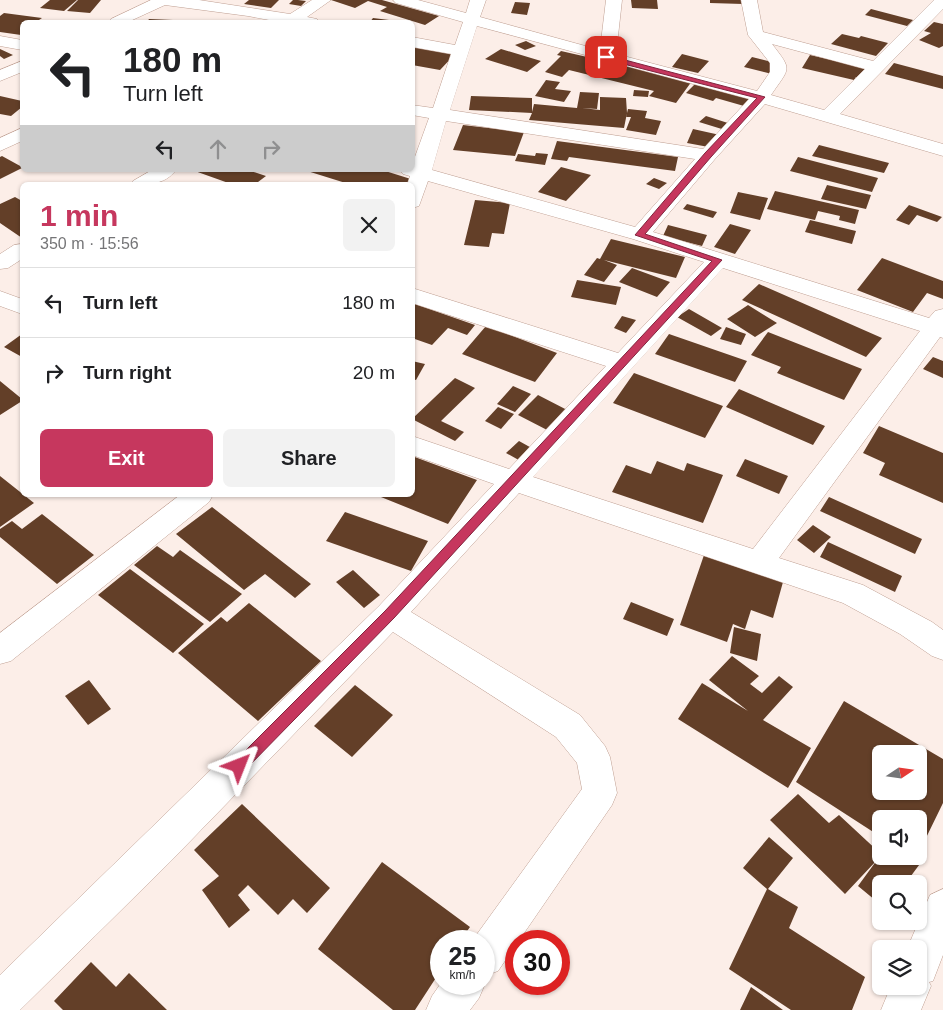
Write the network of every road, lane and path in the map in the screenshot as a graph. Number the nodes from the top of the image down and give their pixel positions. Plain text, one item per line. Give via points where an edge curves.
1 (163, 0) edge
2 (323, 0) edge
3 (401, 0) edge
4 (478, 0) edge
5 (614, 0) edge
6 (749, 0) edge
7 (943, 0) edge
8 (121, 20) edge
9 (285, 20) edge
10 (291, 20) edge
11 (471, 20) junction
12 (756, 35) junction
13 (0, 41) edge
14 (415, 43) edge
15 (20, 45) edge
16 (462, 51) junction
17 (606, 57) junction
18 (20, 67) edge
19 (877, 67) junction
20 (0, 76) edge
21 (762, 97) junction
22 (415, 111) edge
23 (439, 115) junction
24 (828, 116) junction
25 (18, 128) edge
26 (0, 145) edge
27 (943, 150) edge
28 (708, 155) junction
29 (163, 172) edge
30 (416, 172) edge
31 (145, 182) edge
32 (640, 235) junction
33 (20, 251) edge
34 (718, 260) junction
35 (0, 263) edge
36 (415, 297) edge
37 (0, 298) edge
38 (20, 305) edge
39 (940, 324) edge
40 (622, 363) junction
41 (415, 446) edge
42 (514, 481) junction
43 (196, 497) edge
44 (760, 562) junction
45 (390, 615) junction
46 (943, 647) edge
47 (0, 651) edge
48 (943, 908) edge
49 (495, 941) edge
50 (927, 947) edge
51 (457, 995) edge
52 (907, 995) edge
53 (0, 1002) edge
54 (446, 1010) edge
55 (901, 1010) edge

1 - 8 street
1 - 9 street via 248,11
2 - 10 street
3 - 11 street
4 - 11 street
5 - 17 street
6 - 12 street
7 - 19 street
11 - 16 street
11 - 17 street
12 - 19 street
12 - 21 street via 778,63 778,72
13 - 15 street
14 - 16 street
16 - 23 street
17 - 21 street
18 - 20 street
19 - 24 street
21 - 24 street
21 - 28 street
22 - 23 street
23 - 28 street
23 - 30 street
24 - 27 street
25 - 26 street
28 - 32 street
29 - 31 street
30 - 32 street
32 - 34 street
33 - 35 street
34 - 39 street
34 - 40 street
36 - 40 street
37 - 38 street
39 - 44 street
40 - 42 street
41 - 42 street
42 - 44 street
42 - 45 street
43 - 47 street
44 - 46 street via 853,594 892,613
45 - 49 street via 568,726 593,756 600,793
45 - 53 street
48 - 50 street
51 - 54 street
52 - 55 street

